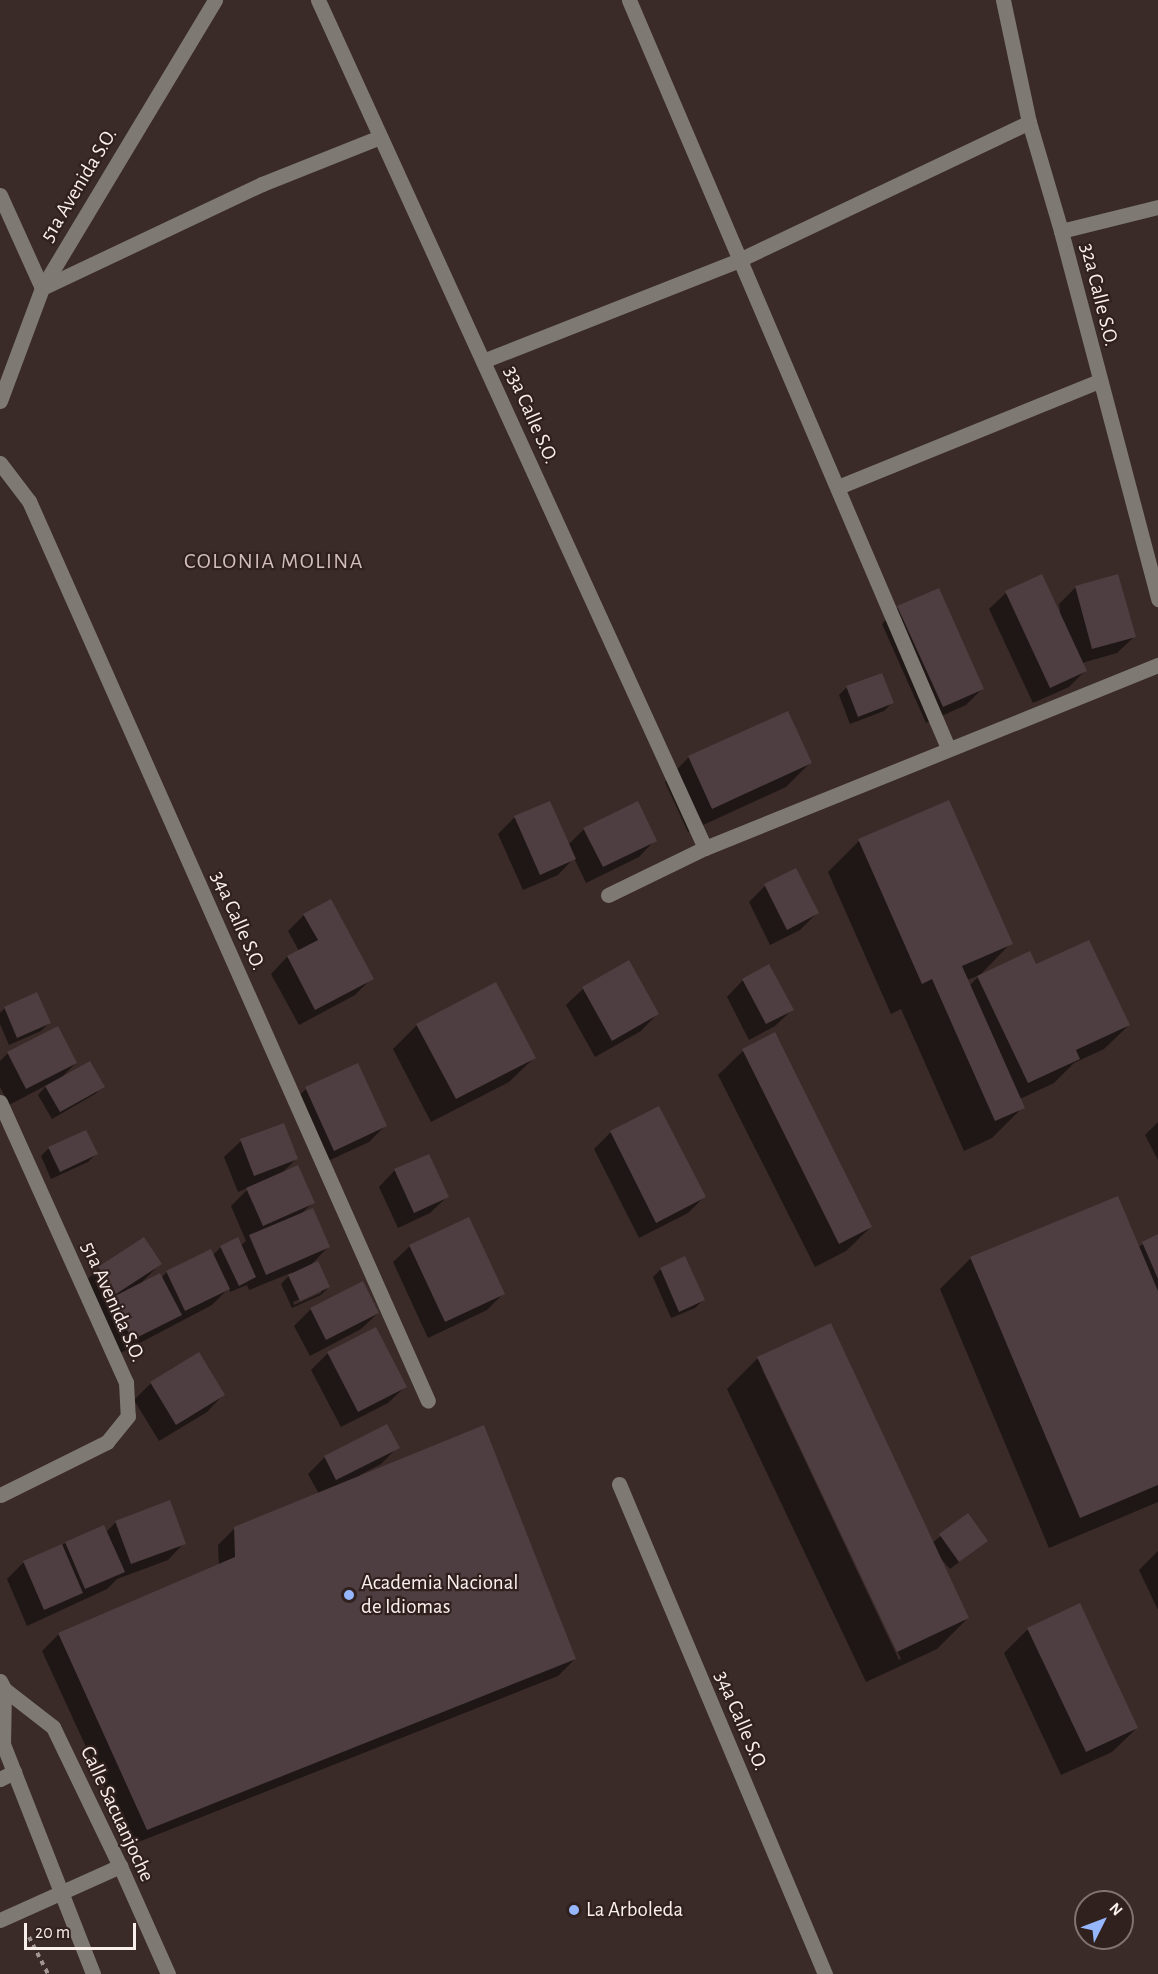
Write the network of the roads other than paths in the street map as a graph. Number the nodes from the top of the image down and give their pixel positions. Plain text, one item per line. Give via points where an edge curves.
1 (215, 0) edge
2 (318, 0) edge
3 (629, 0) edge
4 (1004, 0) edge
5 (1029, 122) junction
6 (380, 137) junction
7 (0, 195) edge
8 (1158, 207) edge
9 (1061, 231) junction
10 (739, 260) junction
11 (42, 288) junction
12 (483, 361) junction
13 (1099, 381) junction
14 (0, 401) edge
15 (0, 463) edge
16 (838, 487) junction
17 (1158, 599) edge
18 (1158, 665) edge
19 (948, 748) junction
20 (705, 848) junction
21 (608, 895) dead end
22 (0, 1102) edge
23 (428, 1401) dead end
24 (619, 1484) dead end
25 (0, 1495) edge
26 (2, 1685) edge
27 (7, 1775) edge
28 (120, 1866) junction
29 (60, 1890) junction
30 (0, 1920) edge
31 (93, 1974) edge
32 (168, 1974) edge
33 (825, 1974) edge

1 - 11 street, 51a Avenida S.O.
2 - 6 street, 33a Calle S.O.
3 - 10 street
4 - 5 street, 32a Calle S.O.
5 - 9 street, 32a Calle S.O.
5 - 10 street
6 - 11 street via 262,184
6 - 12 street, 33a Calle S.O.
7 - 11 street
8 - 9 street
9 - 13 street, 32a Calle S.O.
10 - 12 street
10 - 16 street
11 - 14 street, 51a Avenida S.O.
12 - 20 street, 33a Calle S.O.
13 - 16 street
13 - 17 street, 32a Calle S.O.
15 - 23 street, 34a Calle S.O. via 29,501
16 - 19 street
18 - 19 street
19 - 20 street
20 - 21 street
22 - 25 street, 51a Avenida S.O. via 126,1382 128,1416 107,1442
24 - 33 street, 34a Calle S.O.
26 - 27 street, Calle Sacuanjoche
26 - 28 street, Calle Sacuanjoche via 52,1727
27 - 29 street, Calle Sacuanjoche
28 - 29 street
28 - 32 street, Calle Sacuanjoche
29 - 30 street
29 - 31 street, Calle Sacuanjoche

